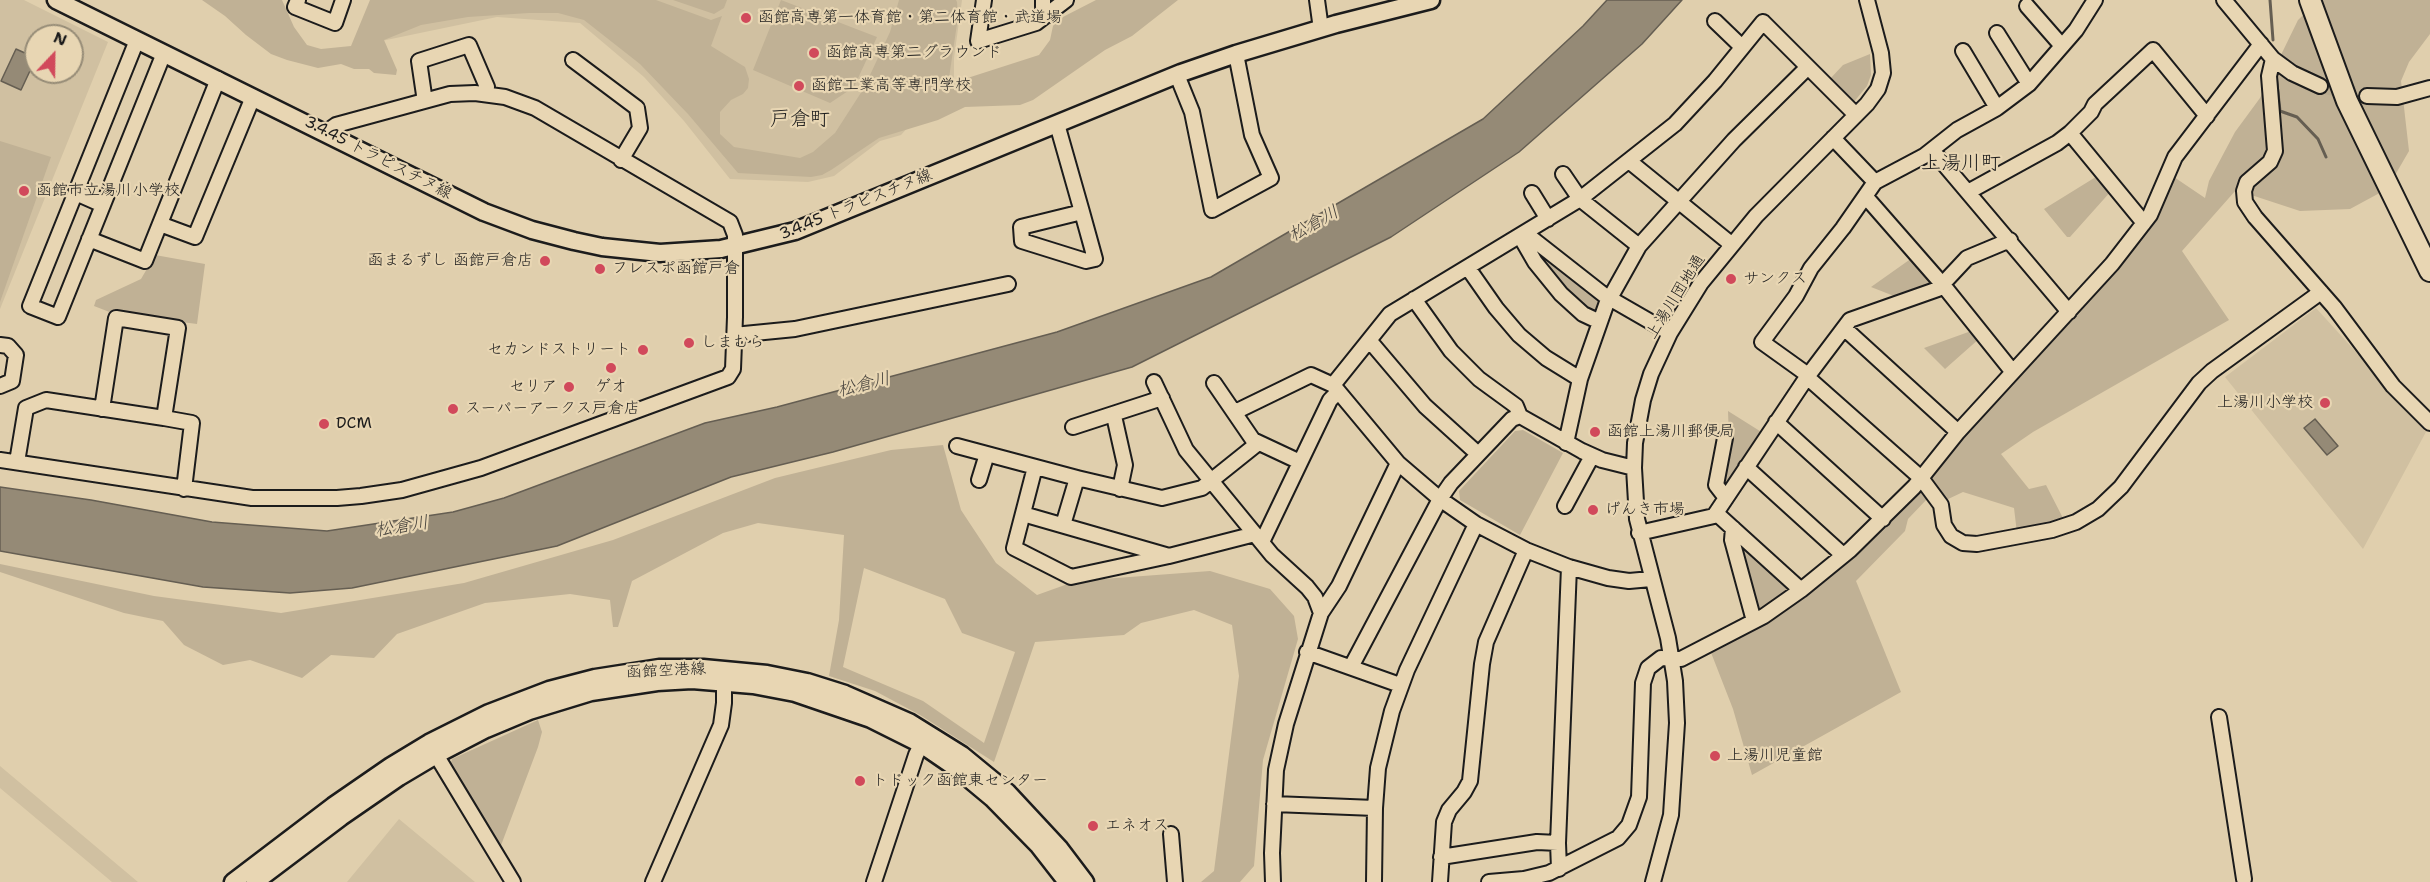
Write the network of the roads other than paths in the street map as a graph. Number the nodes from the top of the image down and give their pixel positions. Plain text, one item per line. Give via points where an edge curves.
1 (56, 0) edge
2 (298, 0) edge
3 (343, 0) edge
4 (984, 0) edge
5 (1043, 0) edge
6 (1066, 0) edge
7 (1317, 0) edge
8 (1431, 0) edge
9 (1867, 0) edge
10 (2095, 0) edge
11 (2224, 0) edge
12 (2310, 0) edge
13 (2320, 0) edge
14 (1385, 6) edge
15 (2027, 6) dead end
16 (1048, 15) junction
17 (1715, 21) dead end
18 (1321, 29) junction
19 (1997, 33) dead end
20 (137, 40) junction
21 (2261, 44) junction
22 (2062, 46) junction
23 (1742, 47) junction
24 (1963, 51) dead end
25 (164, 53) junction
26 (1236, 54) junction
27 (2274, 58) junction
28 (573, 60) dead end
29 (1808, 67) junction
30 (1177, 75) junction
31 (218, 79) junction
32 (2029, 84) junction
33 (2320, 86) tunnel mouth
34 (487, 87) dead end
35 (2430, 88) edge
36 (424, 95) dead end
37 (2367, 96) tunnel mouth
38 (253, 97) junction
39 (1996, 108) junction
40 (1857, 115) junction
41 (2207, 116) junction
42 (1057, 123) junction
43 (326, 132) junction
44 (2070, 133) junction
45 (1833, 138) junction
46 (1932, 150) junction
47 (621, 160) junction
48 (1629, 161) junction
49 (1563, 174) dead end
50 (1875, 182) junction
51 (1968, 192) junction
52 (76, 193) junction
53 (1532, 193) dead end
54 (1866, 197) junction
55 (1580, 199) junction
56 (1678, 201) junction
57 (103, 205) junction
58 (1082, 212) junction
59 (1548, 219) junction
60 (2144, 223) junction
61 (160, 224) junction
62 (1523, 234) junction
63 (89, 239) junction
64 (2010, 240) junction
65 (1731, 244) junction
66 (1639, 246) junction
67 (735, 247) junction
68 (2430, 251) edge
69 (1468, 268) junction
70 (2430, 271) edge
71 (1008, 284) dead end
72 (1943, 285) junction
73 (2321, 292) junction
74 (1414, 299) junction
75 (1610, 299) junction
76 (2069, 312) junction
77 (1600, 322) junction
78 (1844, 328) junction
79 (1670, 333) junction
80 (734, 335) junction
81 (1369, 340) junction
82 (0, 345) edge
83 (2012, 371) junction
84 (1807, 376) junction
85 (1580, 379) junction
86 (1154, 382) dead end
87 (1214, 383) dead end
88 (0, 386) edge
89 (1335, 388) junction
90 (1162, 398) junction
91 (102, 409) junction
92 (1235, 412) junction
93 (1114, 416) junction
94 (1520, 416) junction
95 (164, 418) junction
96 (1776, 422) junction
97 (2430, 423) edge
98 (1073, 428) dead end
99 (1958, 432) junction
100 (1725, 438) dead end
101 (1566, 443) junction
102 (1257, 444) junction
103 (957, 446) dead end
104 (987, 454) junction
105 (1478, 454) junction
106 (1592, 456) junction
107 (0, 460) edge
108 (17, 462) junction
109 (1300, 462) junction
110 (1398, 463) junction
111 (1035, 467) junction
112 (1746, 467) junction
113 (1634, 468) junction
114 (1077, 478) junction
115 (1921, 478) junction
116 (979, 480) dead end
117 (1208, 484) junction
118 (184, 489) junction
119 (1120, 489) junction
120 (1726, 498) junction
121 (1440, 499) junction
122 (1565, 506) dead end
123 (1716, 513) junction
124 (1023, 514) junction
125 (1883, 519) junction
126 (1476, 524) junction
127 (1063, 525) junction
128 (1733, 528) junction
129 (1639, 533) junction
130 (1253, 537) junction
131 (1526, 550) junction
132 (1843, 555) junction
133 (1169, 556) junction
134 (1569, 567) junction
135 (1651, 579) junction
136 (1801, 590) junction
137 (1321, 613) junction
138 (1754, 621) junction
139 (1307, 652) junction
140 (1671, 660) junction
141 (1351, 667) junction
142 (724, 675) junction
143 (1400, 685) junction
144 (2219, 717) dead end
145 (924, 738) junction
146 (433, 749) junction
147 (1274, 804) junction
148 (1375, 808) junction
149 (1171, 834) dead end
150 (1558, 843) junction
151 (1441, 857) junction
152 (1560, 869) junction
153 (2244, 879) dead end
154 (233, 882) edge
155 (255, 882) edge
156 (513, 882) edge
157 (653, 882) edge
158 (874, 882) edge
159 (1067, 882) edge
160 (1084, 882) edge
161 (1175, 882) edge
162 (1273, 882) edge
163 (1374, 882) edge
164 (1440, 882) edge
165 (1489, 882) edge
166 (1653, 882) edge

1 - 20 main road, 3.4.45 トラピスチヌ線
2 - 3 street via 296,7 335,23
4 - 16 street via 978,41 1036,23
5 - 16 street
6 - 16 street
7 - 18 street
8 - 14 main road, 3.4.45 トラピスチヌ線
9 - 40 street, 上湯川団地通 via 1881,53 1882,73 1873,97
10 - 22 street
11 - 21 street
12 - 70 highway via 2347,101
13 - 68 highway via 2366,119
14 - 18 main road, 3.4.45 トラピスチヌ線
15 - 22 street
17 - 23 street
18 - 26 main road, 3.4.45 トラピスチヌ線
19 - 32 street
20 - 25 main road, 3.4.45 トラピスチヌ線
20 - 52 street
21 - 27 street
21 - 41 street
22 - 32 street
23 - 29 street via 1763,22
23 - 48 street via 1675,124
24 - 39 street
25 - 31 main road, 3.4.45 トラピスチヌ線
25 - 57 street
26 - 30 main road, 3.4.45 トラピスチヌ線
26 - 30 street via 1252,135 1271,178 1212,210 1192,112
27 - 33 street via 2301,78
27 - 73 street via 2269,76 2275,151 2270,162 2247,182 2245,202
28 - 47 street via 637,108 640,128
29 - 40 street
29 - 56 street
30 - 42 main road, 3.4.45 トラピスチヌ線
31 - 38 main road, 3.4.45 トラピスチヌ線
31 - 61 street
32 - 39 street
34 - 36 street via 469,45 419,61
35 - 37 street via 2397,97
38 - 43 main road, 3.4.45 トラピスチヌ線
38 - 61 street via 195,237
39 - 46 street via 1957,130
40 - 45 street, 上湯川団地通
41 - 44 street via 2153,50
41 - 60 street via 2170,164
42 - 58 street
42 - 67 main road, 3.4.45 トラピスチヌ線 via 817,223
43 - 47 street via 336,125 438,96 475,93 505,97 535,108
43 - 67 main road, 3.4.45 トラピスチヌ線 via 484,212 532,230 602,247 660,253
44 - 51 street
44 - 60 street
45 - 50 street
45 - 65 street, 上湯川団地通
46 - 50 street
46 - 51 street
47 - 67 street via 730,222
48 - 55 street
48 - 56 street
49 - 55 street
50 - 54 street
51 - 64 street
52 - 57 street
52 - 63 street via 30,306 58,317
53 - 59 street
54 - 72 street
54 - 84 street via 1811,268 1762,342
55 - 59 street
55 - 66 street
56 - 65 street
56 - 66 street
57 - 63 street
58 - 58 street via 1095,259 1086,261 1022,241 1021,227
59 - 62 street
60 - 76 street
61 - 63 street via 145,261
62 - 69 street
62 - 75 street
62 - 77 street via 1535,262 1555,287 1582,314
64 - 72 street via 1967,258
64 - 76 street
65 - 79 street, 上湯川団地通 via 1696,289
66 - 75 street
67 - 80 street
69 - 74 street
69 - 85 street via 1519,335
71 - 80 street via 795,329
72 - 78 street via 1850,320
72 - 83 street
73 - 97 street via 2393,386
73 - 115 street via 2199,383 2121,488 2076,522 2019,537 1963,543 1946,529 1941,505
74 - 81 street via 1390,314
74 - 94 street via 1457,358 1515,406
75 - 77 street
75 - 79 street
76 - 83 street
77 - 85 street
78 - 84 street
78 - 99 street
79 - 113 street, 上湯川団地通 via 1642,400
80 - 118 street via 733,369 728,376 434,482 337,498 252,498
81 - 89 street
81 - 105 street via 1425,406
82 - 88 street via 8,345 16,355 12,381
83 - 99 street
84 - 96 street
84 - 115 street
85 - 101 street
86 - 90 street
87 - 92 street
89 - 92 street via 1311,375
89 - 109 street
89 - 110 street
90 - 93 street
90 - 117 street via 1186,450
91 - 95 street
91 - 95 street via 116,318 178,328
91 - 108 street via 46,400 26,408
92 - 102 street
93 - 98 street
93 - 119 street via 1125,465
94 - 101 street
94 - 105 street via 1512,419
95 - 118 street via 192,423
96 - 112 street
96 - 125 street
99 - 115 street
100 - 120 street via 1716,485
101 - 106 street
102 - 109 street
102 - 117 street
103 - 104 street
104 - 111 street
104 - 116 street
105 - 121 street
106 - 113 street
106 - 122 street
107 - 108 street
108 - 118 street
109 - 130 street
110 - 121 street
110 - 137 street
111 - 114 street
111 - 124 street
112 - 120 street
112 - 132 street
113 - 129 street, 上湯川団地通
114 - 119 street
114 - 127 street
115 - 125 street
117 - 119 street via 1162,498
117 - 130 street
120 - 123 street
121 - 126 street
121 - 141 street
123 - 128 street
123 - 129 street
124 - 127 street
124 - 133 street via 1014,548 1071,577
125 - 132 street
126 - 131 street
126 - 143 street
127 - 133 street
128 - 136 street
128 - 138 street via 1732,540
129 - 135 street, 上湯川団地通
130 - 133 street
130 - 137 street via 1307,587
131 - 134 street
131 - 151 street via 1486,642 1470,781 1446,815
132 - 136 street
134 - 135 street via 1619,580
134 - 150 street
135 - 140 street, 上湯川団地通
136 - 138 street
137 - 139 street
138 - 140 street via 1681,660
139 - 141 street
139 - 147 street via 1276,770
140 - 152 street via 1655,661 1644,678 1640,789 1629,825 1612,842
140 - 166 street, 上湯川団地通 via 1677,712 1674,798
141 - 143 street
142 - 145 main road, 函館空港線 via 818,700
142 - 146 main road, 函館空港線 via 591,692
142 - 157 street via 720,724
143 - 148 street via 1378,768
144 - 153 street
145 - 158 street
145 - 159 main road, 函館空港線 via 992,798 1039,846
145 - 160 main road, 函館空港線 via 962,755 1007,792 1060,849
146 - 154 main road, 函館空港線 via 360,787
146 - 155 main road, 函館空港線
146 - 156 street
147 - 148 street
147 - 162 street
148 - 163 street
149 - 161 street
150 - 151 street via 1536,842
150 - 152 street
151 - 164 street
152 - 165 street via 1524,879

